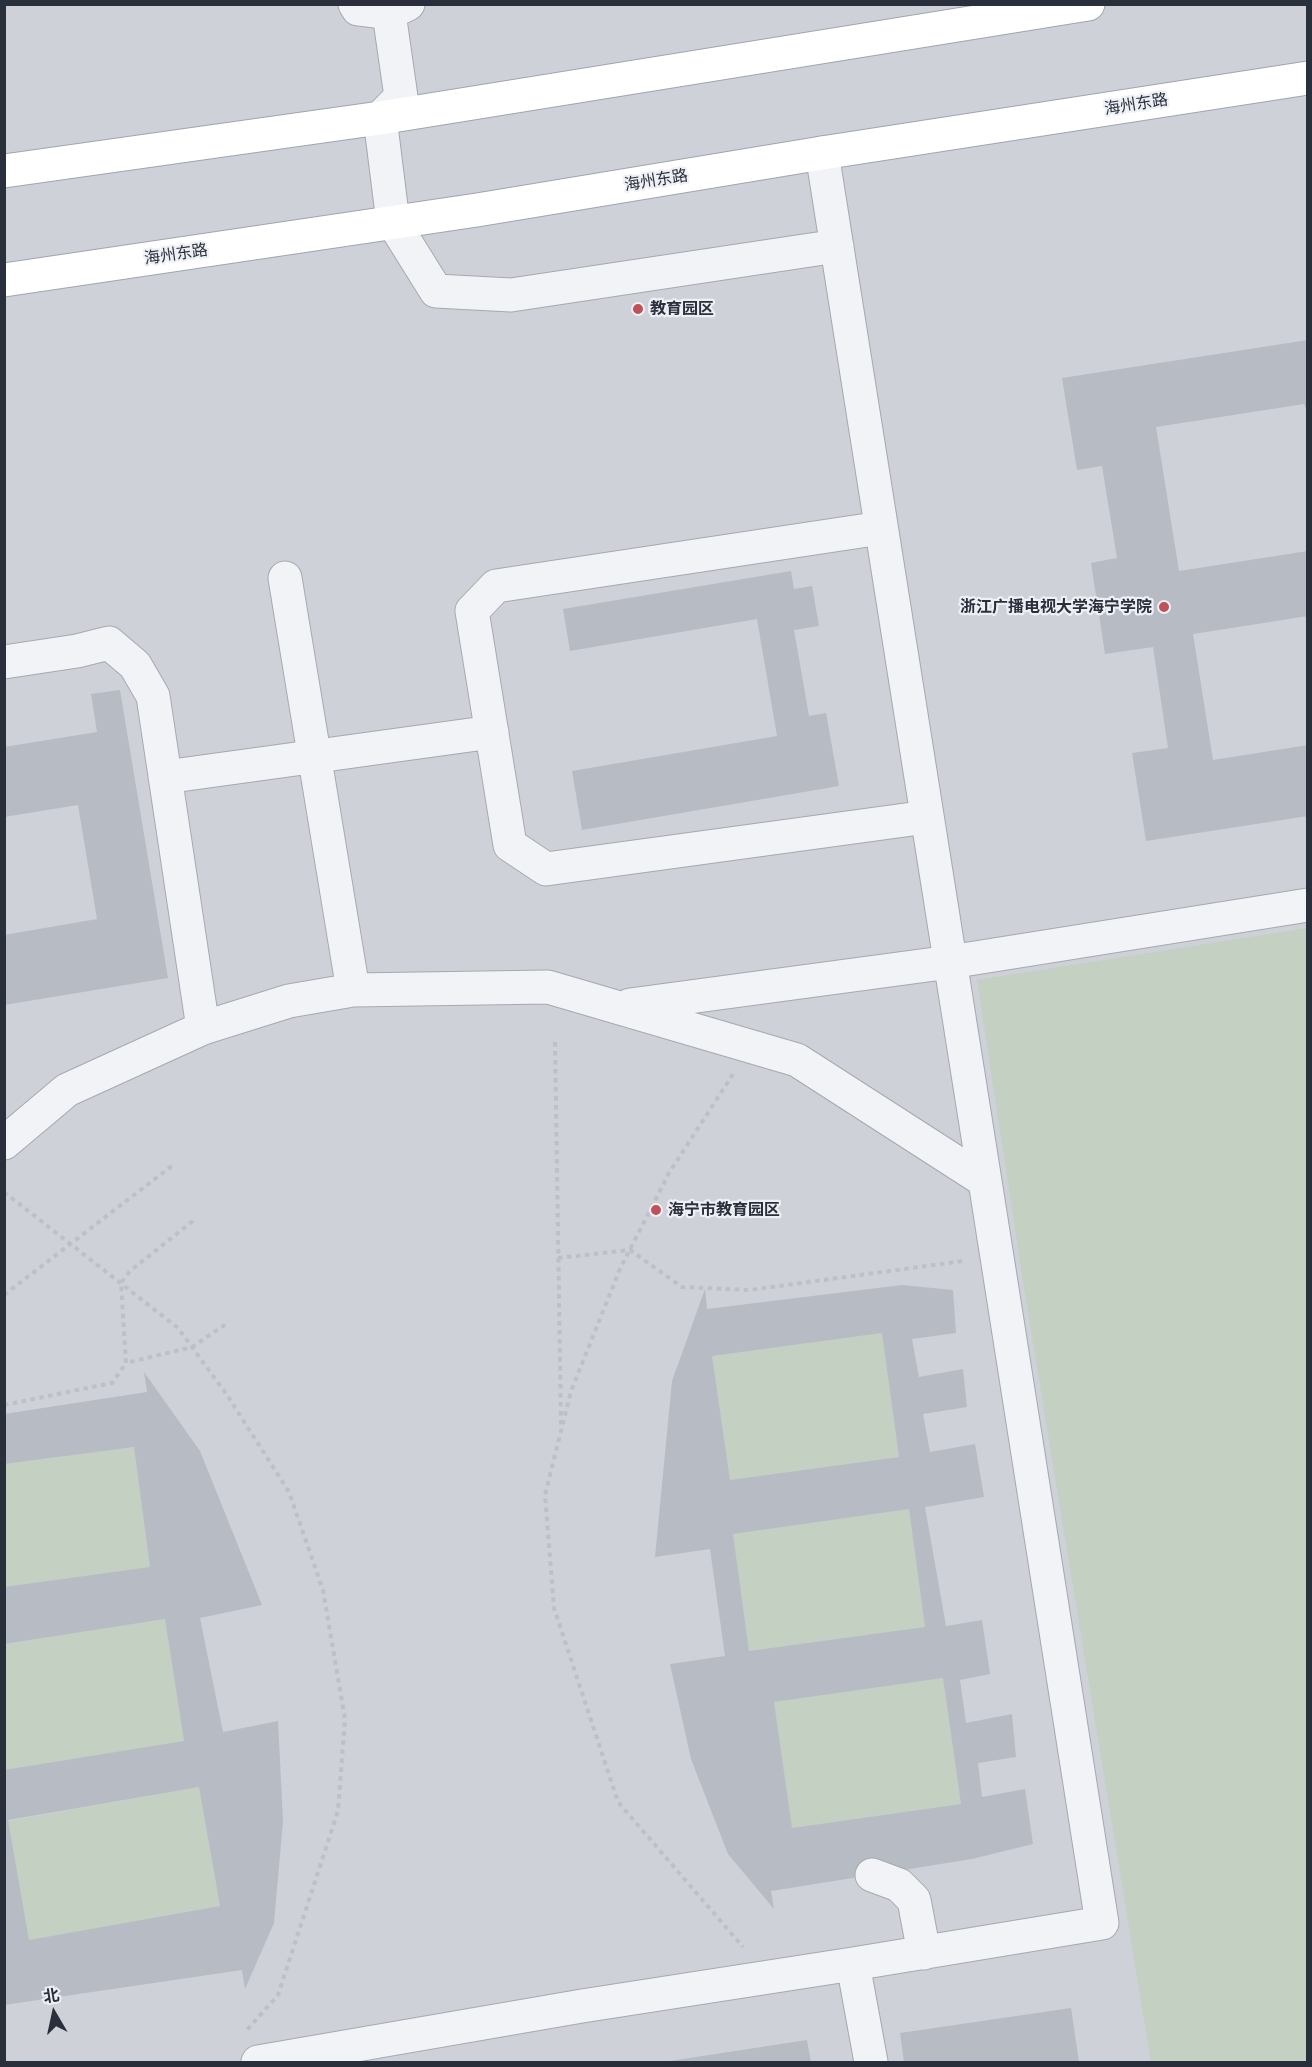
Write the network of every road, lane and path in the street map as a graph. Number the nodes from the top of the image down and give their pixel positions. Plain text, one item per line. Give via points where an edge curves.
1 (355, 4) edge
2 (1088, 4) edge
3 (399, 9) edge
4 (1308, 78) edge
5 (380, 118) junction
6 (822, 153) junction
7 (4, 171) edge
8 (393, 222) junction
9 (837, 246) junction
10 (4, 280) edge
11 (881, 528) junction
12 (285, 578) dead end
13 (4, 662) edge
14 (492, 732) junction
15 (165, 777) junction
16 (927, 817) junction
17 (1308, 905) edge
18 (950, 962) junction
19 (353, 990) junction
20 (616, 1007) junction
21 (203, 1028) junction
22 (555, 1042) dead end
23 (751, 1047) junction
24 (4, 1143) edge
25 (173, 1166) dead end
26 (985, 1181) junction
27 (4, 1192) edge
28 (193, 1221) dead end
29 (71, 1244) junction
30 (630, 1250) junction
31 (996, 1256) junction
32 (558, 1258) junction
33 (121, 1283) junction
34 (4, 1295) edge
35 (229, 1322) dead end
36 (192, 1347) junction
37 (126, 1364) junction
38 (4, 1405) edge
39 (561, 1431) junction
40 (872, 1875) dead end
41 (924, 1953) junction
42 (853, 1964) junction
43 (769, 1977) junction
44 (250, 2050) edge
45 (871, 2062) edge

1 - 3 street via 358,9
2 - 5 main road
3 - 5 street via 401,97
4 - 6 main road, 海州东路
5 - 7 main road
5 - 8 street
6 - 8 main road, 海州东路
6 - 9 street
8 - 9 street via 436,291 511,295
8 - 10 main road, 海州东路
9 - 11 street
11 - 14 street via 496,586 472,611
11 - 16 street
12 - 19 street
13 - 15 street via 109,643 135,665 153,696
14 - 15 street
14 - 16 street via 510,846 546,869
15 - 21 street
16 - 18 street
17 - 18 street
18 - 20 street
18 - 26 street
19 - 20 street via 548,987
19 - 21 street via 289,1001
20 - 23 street
21 - 24 street via 67,1090
22 - 32 path
23 - 26 street via 797,1060
23 - 30 path via 669,1173
25 - 29 path
26 - 31 street
27 - 29 path
28 - 33 path via 130,1271
29 - 33 path
29 - 34 path
30 - 31 path via 682,1287 750,1290
30 - 32 path
30 - 39 path via 572,1391
31 - 41 street via 1102,1923
32 - 39 path
33 - 36 path via 178,1328
33 - 37 path
35 - 36 path
36 - 37 path
36 - 44 path via 289,1492 323,1590 345,1719 339,1812 278,1995
37 - 38 path via 112,1383
39 - 43 path via 545,1495 554,1608 618,1802
40 - 41 street via 900,1885 914,1900
41 - 42 street
42 - 43 street
42 - 45 street
43 - 44 street

